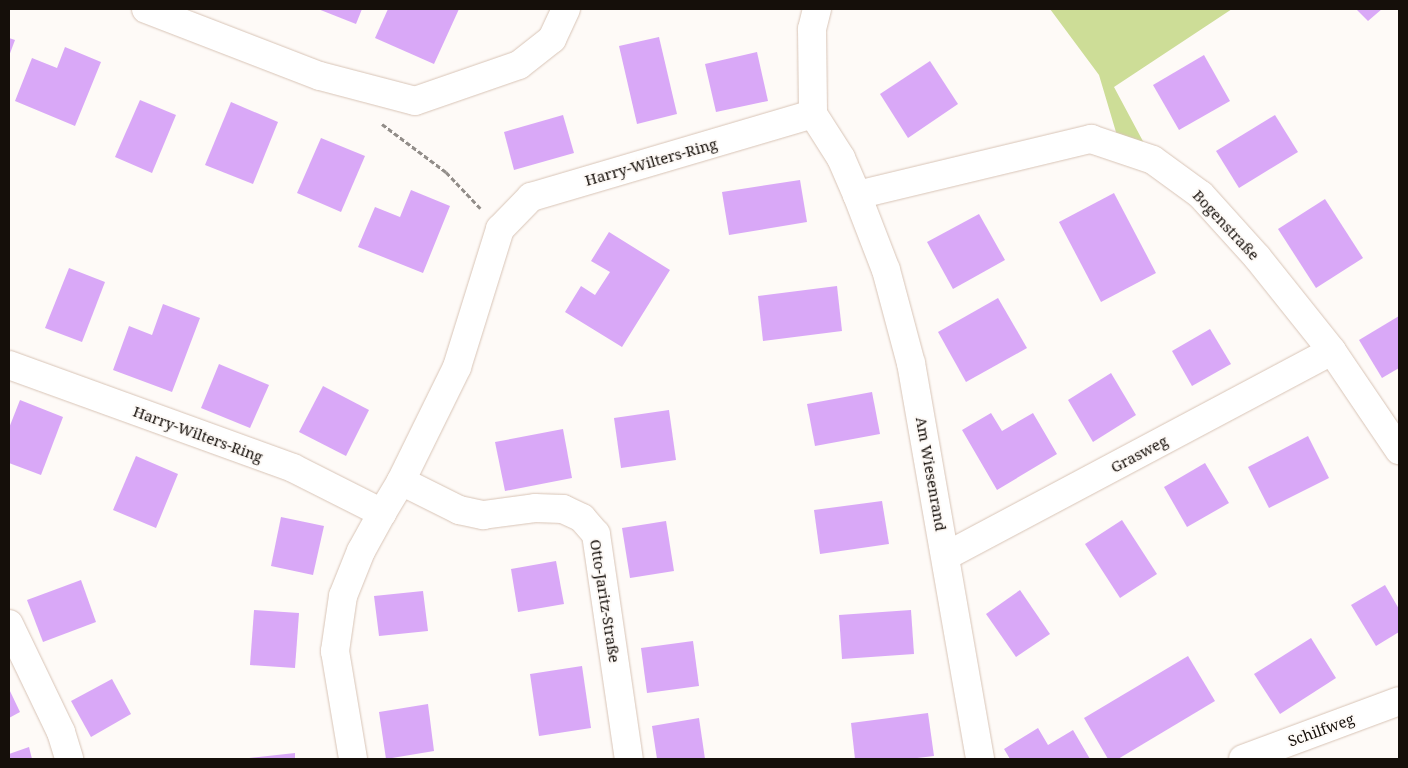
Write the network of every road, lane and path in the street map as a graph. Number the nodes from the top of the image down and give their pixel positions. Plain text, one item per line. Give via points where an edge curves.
1 (146, 9) edge
2 (566, 9) edge
3 (816, 9) edge
4 (813, 114) junction
5 (375, 118) dead end
6 (857, 195) junction
7 (500, 230) junction
8 (1332, 351) junction
9 (9, 365) edge
10 (1399, 450) edge
11 (401, 481) junction
12 (382, 514) junction
13 (946, 556) junction
14 (9, 624) edge
15 (1399, 701) edge
16 (69, 759) edge
17 (353, 759) edge
18 (629, 759) edge
19 (980, 759) edge
20 (1243, 759) edge

1 - 2 street via 320,76 415,101 519,65 552,39
3 - 4 street via 812,29
4 - 6 street via 840,158
4 - 7 street, Harry-Wilters-Ring via 531,197
5 - 7 path via 446,172
6 - 8 street, Bogenstraße via 1091,138 1153,160 1201,194 1257,257
6 - 13 street, Am Wiesenrand via 886,270 912,363
7 - 11 street, Harry-Wilters-Ring via 457,367
8 - 10 street, Bogenstraße
8 - 13 street, Grasweg
9 - 12 street, Harry-Wilters-Ring via 293,468
11 - 12 street, Harry-Wilters-Ring
11 - 18 street, Otto-Jaritz-Straße via 459,510 483,516 534,508 563,508 582,518 596,534
12 - 17 street, Harry-Wilters-Ring via 360,551 343,596 335,651
13 - 19 street, Am Wiesenrand
14 - 16 street via 61,732
15 - 20 street, Schilfweg

